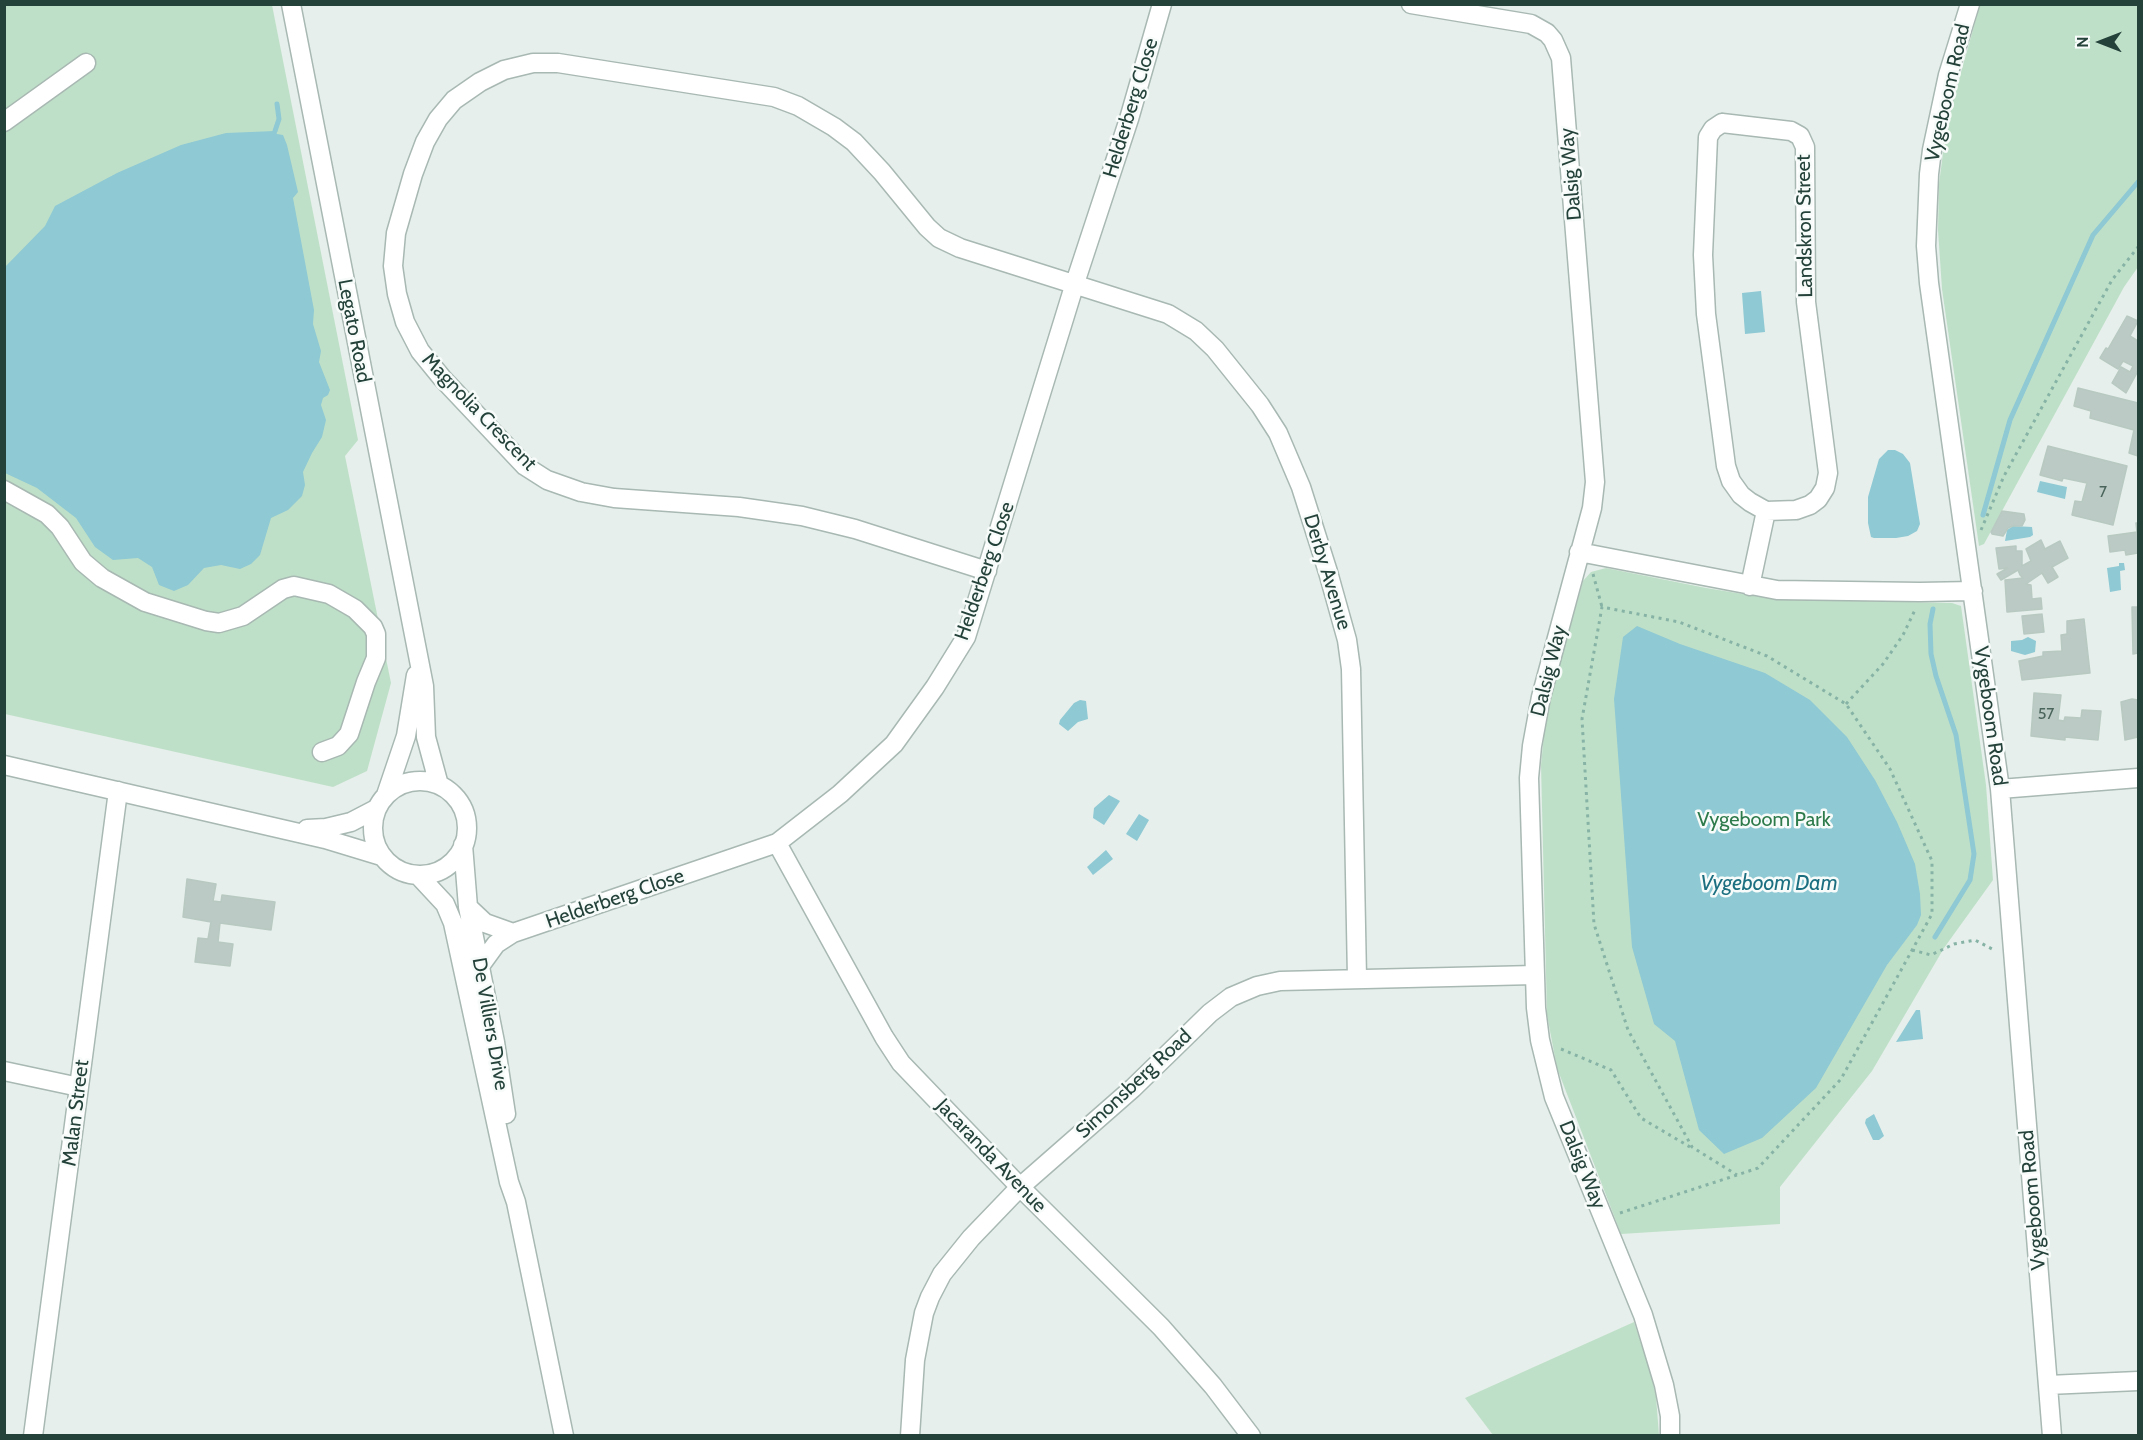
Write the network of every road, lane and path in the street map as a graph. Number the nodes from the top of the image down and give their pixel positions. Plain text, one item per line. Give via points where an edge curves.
1 (291, 4) edge
2 (1162, 4) edge
3 (1411, 4) edge
4 (1970, 4) edge
5 (86, 63) dead end
6 (4, 122) edge
7 (2139, 247) edge
8 (1075, 284) junction
9 (4, 490) edge
10 (1766, 511) junction
11 (1967, 552) junction
12 (1584, 553) junction
13 (987, 571) junction
14 (1750, 586) junction
15 (1973, 591) junction
16 (1602, 607) junction
17 (1912, 619) dead end
18 (419, 657) junction
19 (1846, 704) junction
20 (322, 752) dead end
21 (4, 765) edge
22 (2139, 778) edge
23 (439, 785) junction
24 (2000, 789) junction
25 (118, 791) junction
26 (381, 802) junction
27 (287, 830) junction
28 (777, 843) junction
29 (463, 845) junction
30 (381, 856) junction
31 (418, 875) junction
32 (468, 907) junction
33 (513, 933) junction
34 (1912, 950) junction
35 (480, 966) junction
36 (2014, 966) junction
37 (1534, 975) junction
38 (1357, 978) junction
39 (1540, 1040) junction
40 (4, 1071) edge
41 (79, 1087) junction
42 (1692, 1147) junction
43 (1737, 1175) junction
44 (1020, 1187) junction
45 (516, 1202) junction
46 (1604, 1218) junction
47 (2139, 1381) edge
48 (2048, 1385) junction
49 (33, 1436) edge
50 (564, 1436) edge
51 (910, 1436) edge
52 (1251, 1436) edge
53 (1670, 1436) edge
54 (2052, 1436) edge

1 - 18 street, Legato Road
2 - 8 street, Helderberg Close
3 - 12 street, Dalsig Way via 1531,24 1547,33 1562,58 1595,465
4 - 11 street, Vygeboom Road via 1938,114 1929,174 1926,246
5 - 6 street
7 - 11 path via 2112,280 2004,476 1985,525
8 - 13 street, Helderberg Close
8 - 13 street, Magnolia Crescent via 939,238 854,142 798,106 774,97 558,63 533,63 504,70 454,100 425,142 413,174 396,233 393,266 405,322 420,351 525,466 547,480 581,492 802,516
8 - 38 street, Derby Avenue via 1168,314 1196,331 1260,405 1278,433 1301,487 1344,628 1351,669
9 - 20 street via 47,514 86,565 145,602 219,623 243,616 294,586 329,594 356,609 376,634 376,658 349,734 338,746
10 - 10 street, Landskron Street via 1741,495 1725,466 1706,314 1703,222 1707,144 1709,132 1722,123 1791,131 1800,136 1806,154 1806,302 1828,473 1822,493 1810,505 1785,512
10 - 14 street
11 - 15 street, Vygeboom Road
12 - 14 street
12 - 16 path
12 - 37 street, Dalsig Way via 1541,697 1532,746 1529,778
13 - 28 street, Helderberg Close via 966,637 894,744 840,794
14 - 15 street via 1819,591
15 - 24 street, Vygeboom Road
16 - 19 path via 1679,622 1767,656
16 - 42 path via 1582,719 1594,924 1628,1030
17 - 19 path via 1884,664
18 - 23 street, Legato Road via 426,737
18 - 26 street, Legato Road via 406,736
19 - 34 path via 1890,769 1932,861 1932,914
21 - 25 street
22 - 24 street
23 - 26 street via 411,782 397,787
23 - 29 street via 460,804 465,817
24 - 36 street, Vygeboom Road
25 - 27 street
25 - 41 street, Malan Street
26 - 27 street via 351,822
26 - 30 street via 373,825
27 - 30 street
28 - 33 street, Helderberg Close
28 - 44 street, Jacaranda Avenue via 891,1049
29 - 31 street via 446,867
29 - 32 street, De Villiers Drive
30 - 31 street via 404,873
31 - 45 street, De Villiers Drive via 445,904 453,923 508,1182
32 - 33 street via 485,923
32 - 35 street, De Villiers Drive
33 - 35 street, Helderberg Close via 496,944
34 - 36 path via 1931,955 1975,940
34 - 43 path via 1841,1079 1758,1168
35 - 45 street, De Villiers Drive via 512,1153
36 - 48 street, Vygeboom Road
37 - 38 street, Simonsberg Road
37 - 39 street, Dalsig Way
38 - 44 street, Simonsberg Road via 1280,981 1231,997
39 - 42 path via 1611,1070 1641,1118
39 - 46 street, Dalsig Way via 1554,1097
40 - 41 street
41 - 49 street, Malan Street
42 - 43 path
43 - 46 path
44 - 51 street, Simonsberg Road via 954,1257 930,1297 915,1360
44 - 52 street, Jacaranda Avenue via 1161,1327
45 - 50 street, De Villiers Drive
46 - 53 street, Dalsig Way via 1643,1315 1664,1385
47 - 48 street
48 - 54 street, Vygeboom Road

